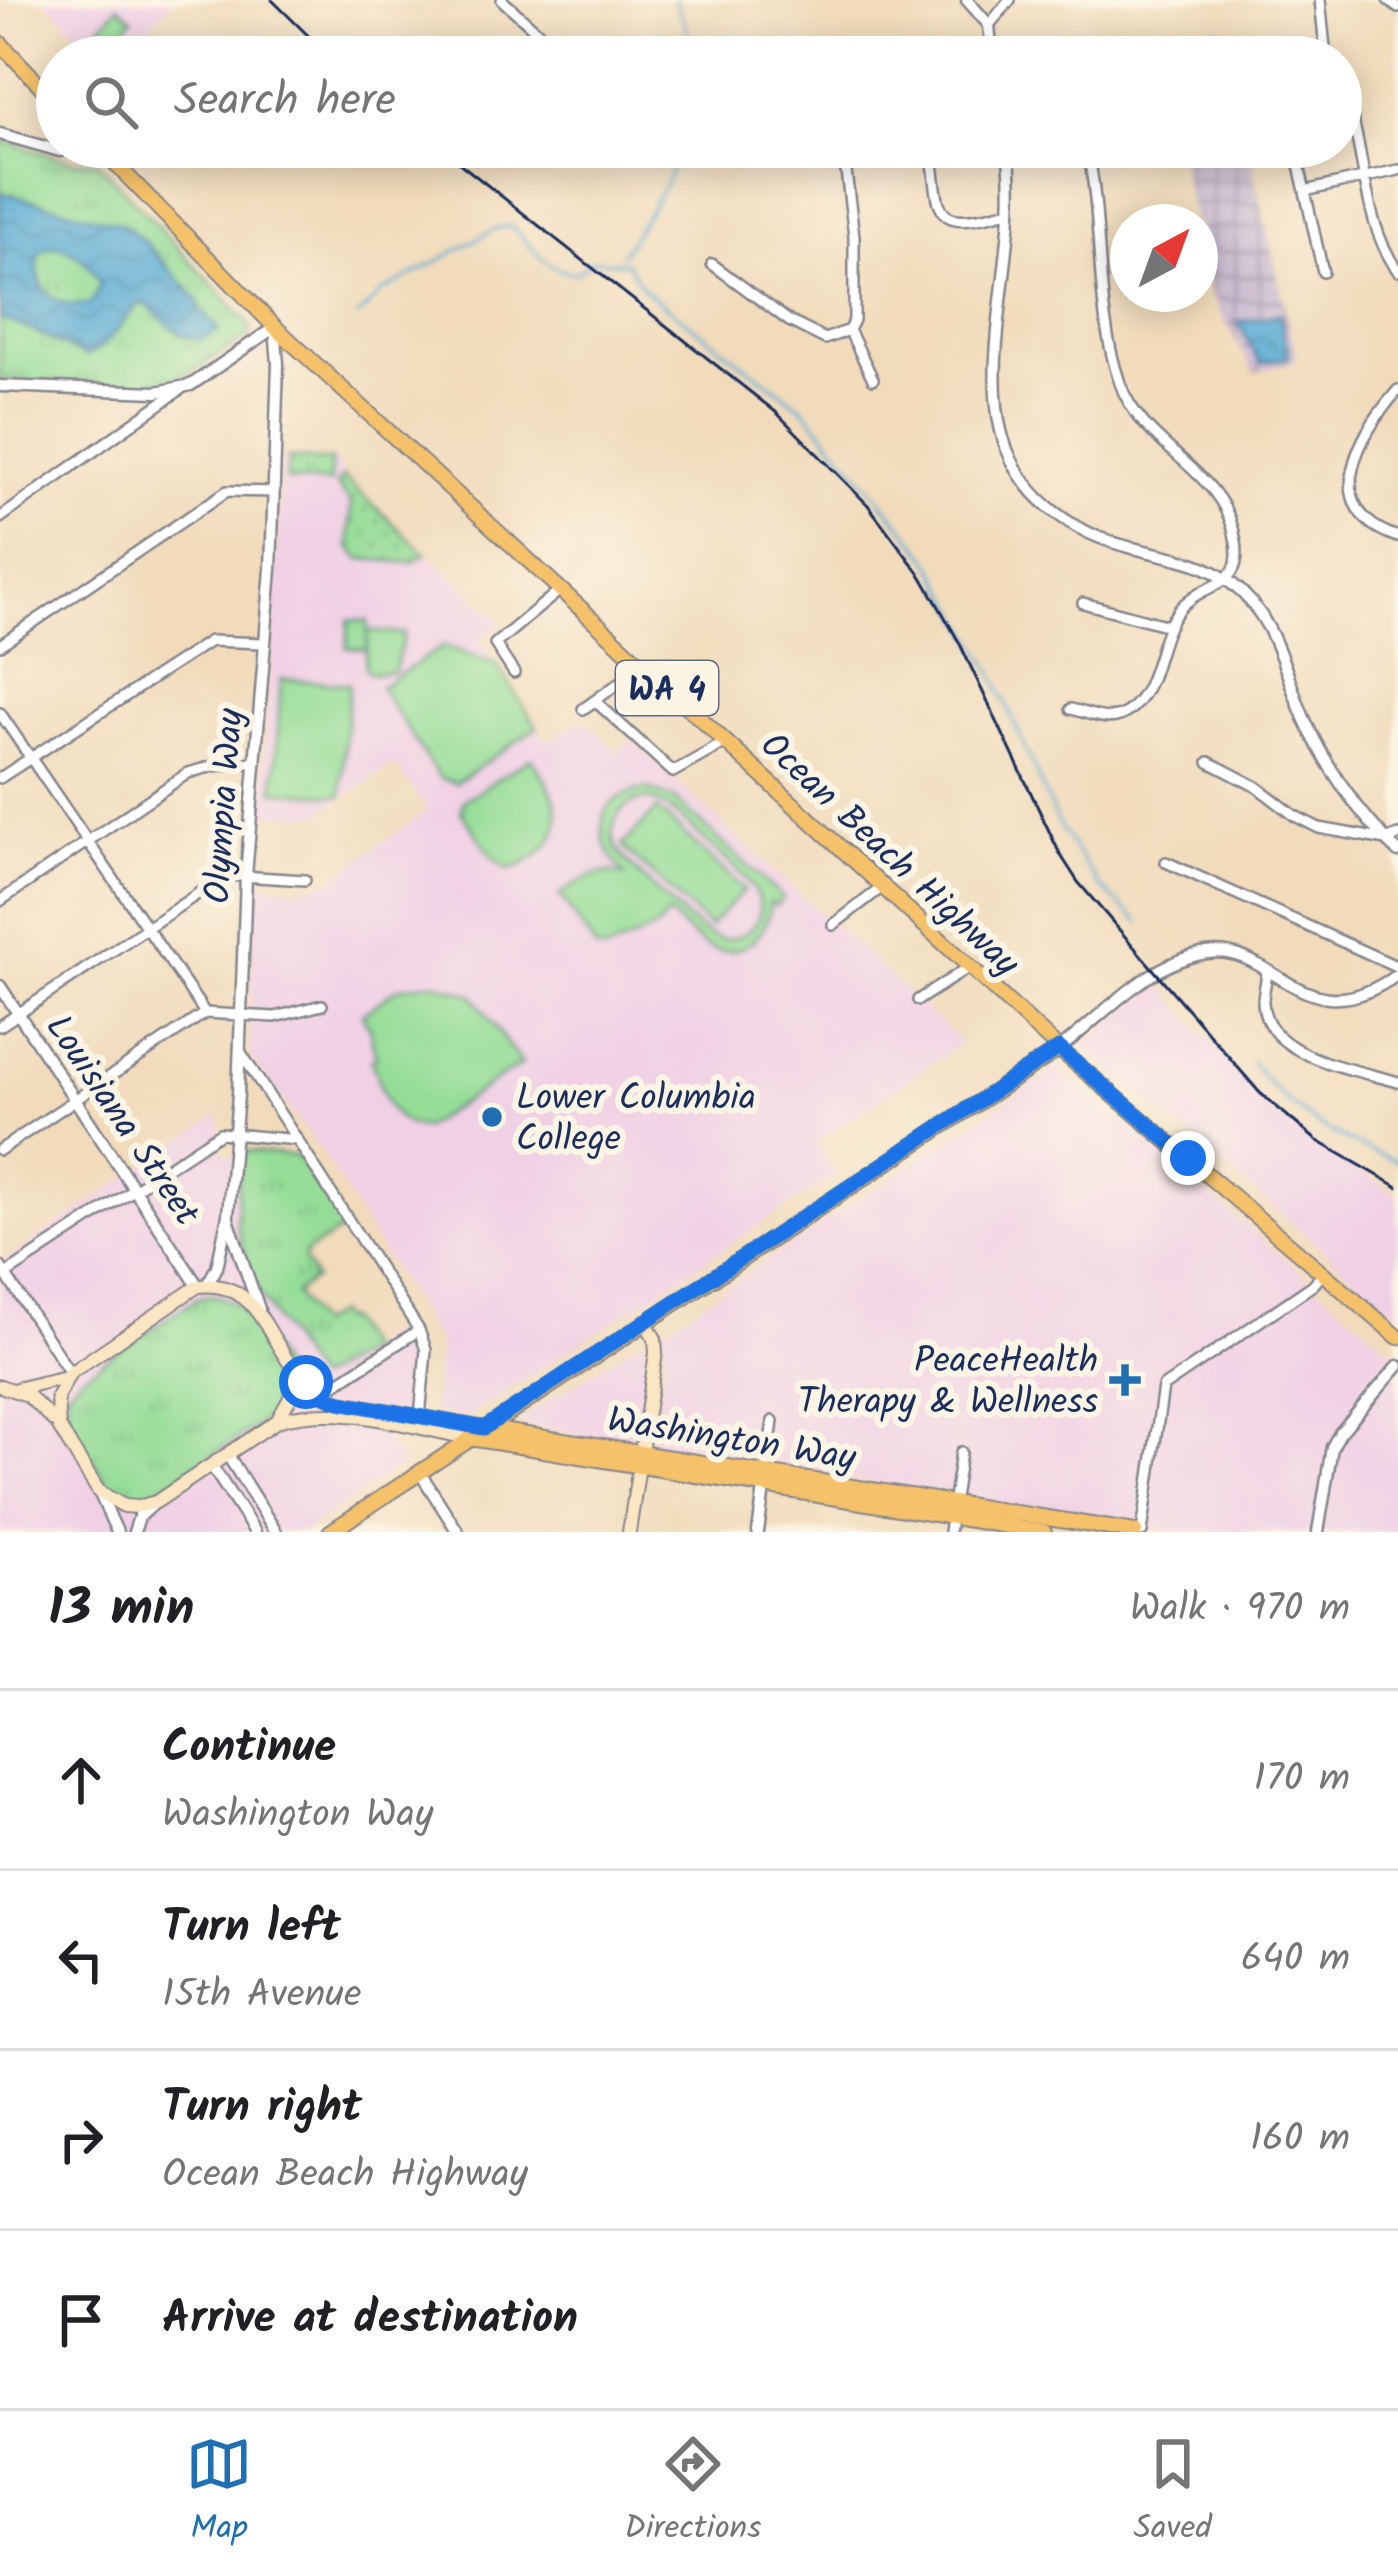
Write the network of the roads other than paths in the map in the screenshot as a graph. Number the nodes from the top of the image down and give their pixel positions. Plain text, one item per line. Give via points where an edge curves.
1 (502, 0) edge
2 (967, 0) edge
3 (1010, 0) edge
4 (1320, 0) edge
5 (1388, 0) edge
6 (1398, 8) edge
7 (989, 25) junction
8 (542, 36) edge
9 (990, 36) edge
10 (1322, 36) edge
11 (0, 43) edge
12 (36, 81) edge
13 (0, 134) edge
14 (36, 144) edge
15 (1362, 166) edge
16 (120, 168) edge
17 (843, 168) edge
18 (933, 168) edge
19 (1007, 168) edge
20 (1089, 168) edge
21 (1300, 168) edge
22 (1398, 170) edge
23 (1365, 180) junction
24 (1305, 191) junction
25 (1008, 211) junction
26 (712, 264) dead end
27 (1398, 271) edge
28 (1323, 272) dead end
29 (275, 327) junction
30 (849, 330) junction
31 (873, 379) dead end
32 (3, 388) edge
33 (181, 389) junction
34 (1398, 390) edge
35 (273, 492) junction
36 (0, 518) edge
37 (1398, 537) edge
38 (1228, 580) junction
39 (560, 590) junction
40 (1083, 603) dead end
41 (1168, 626) junction
42 (263, 643) junction
43 (0, 644) edge
44 (643, 666) junction
45 (514, 673) dead end
46 (595, 701) junction
47 (1071, 709) dead end
48 (583, 710) dead end
49 (0, 712) edge
50 (726, 742) junction
51 (32, 756) junction
52 (256, 762) junction
53 (1209, 762) dead end
54 (0, 778) edge
55 (1392, 837) edge
56 (88, 839) junction
57 (1398, 852) edge
58 (1166, 862) dead end
59 (246, 876) junction
60 (305, 880) dead end
61 (885, 885) junction
62 (0, 901) edge
63 (833, 925) dead end
64 (146, 926) junction
65 (971, 966) junction
66 (1398, 971) edge
67 (1267, 973) junction
68 (0, 986) edge
69 (918, 1000) dead end
70 (322, 1005) dead end
71 (205, 1013) junction
72 (18, 1014) junction
73 (238, 1016) junction
74 (0, 1026) edge
75 (1059, 1048) junction
76 (239, 1051) junction
77 (1398, 1082) edge
78 (76, 1100) junction
79 (234, 1134) junction
80 (298, 1140) junction
81 (0, 1150) edge
82 (136, 1188) junction
83 (228, 1215) junction
84 (2, 1273) edge
85 (1323, 1273) junction
86 (202, 1286) junction
87 (260, 1311) junction
88 (646, 1321) junction
89 (419, 1330) junction
90 (1398, 1337) edge
91 (1398, 1366) edge
92 (293, 1367) junction
93 (69, 1375) junction
94 (0, 1386) edge
95 (15, 1389) junction
96 (320, 1394) junction
97 (420, 1417) junction
98 (277, 1421) junction
99 (773, 1421) dead end
100 (59, 1427) junction
101 (484, 1428) junction
102 (470, 1438) junction
103 (643, 1452) junction
104 (961, 1452) dead end
105 (226, 1454) junction
106 (211, 1465) junction
107 (640, 1469) junction
108 (419, 1472) junction
109 (765, 1480) junction
110 (99, 1492) junction
111 (156, 1502) junction
112 (951, 1518) edge
113 (117, 1532) edge
114 (134, 1532) edge
115 (255, 1532) edge
116 (276, 1532) edge
117 (330, 1532) edge
118 (458, 1532) edge
119 (629, 1532) edge
120 (758, 1532) edge
121 (1044, 1532) edge
122 (1139, 1532) edge
123 (1318, 1532) edge

1 - 8 street
2 - 7 street
3 - 7 street
4 - 10 street
5 - 6 street
7 - 9 street
11 - 12 main road
13 - 14 street
15 - 23 street
16 - 29 main road, Ocean Beach Highway / WA 4
17 - 30 street via 854,236
18 - 25 street via 935,197 951,220
19 - 25 street
20 - 38 street via 1120,387 1138,419 1210,482 1228,510 1237,566
21 - 24 street
22 - 23 street
23 - 24 street
23 - 27 street via 1383,251
24 - 28 street
25 - 38 street via 996,400 1006,448 1030,490 1096,538 1177,555
26 - 30 street via 806,332 825,339
29 - 33 street
29 - 35 street, Olympia Way
29 - 39 main road, Ocean Beach Highway / WA 4
30 - 31 street
32 - 33 street
33 - 36 street
34 - 37 street via 1362,439 1350,475 1362,512
35 - 42 street, Olympia Way
35 - 43 street via 227,491
38 - 41 street via 1193,595
38 - 55 street via 1264,616 1319,748
39 - 44 main road, Ocean Beach Highway / WA 4
39 - 45 street via 495,644
40 - 41 street
41 - 47 street via 1131,710 1115,719
42 - 51 street via 210,641
42 - 52 street, Olympia Way
44 - 46 street
44 - 50 main road, Ocean Beach Highway / WA 4
46 - 48 street
46 - 50 street via 667,770
49 - 51 street
50 - 61 main road, Ocean Beach Highway / WA 4
51 - 54 street
51 - 56 street
52 - 56 street via 188,773
52 - 59 street, Olympia Way
53 - 55 street via 1319,828
55 - 57 street
56 - 62 street
56 - 64 street
58 - 66 street
59 - 60 street
59 - 64 street via 226,875
59 - 73 street, Olympia Way
61 - 63 street
61 - 65 main road, Ocean Beach Highway / WA 4
64 - 71 street
64 - 72 street
65 - 69 street
65 - 75 main road, Ocean Beach Highway / WA 4
66 - 67 street via 1360,996 1336,998
67 - 75 street via 1213,951 1185,959 1155,971
67 - 77 street via 1263,1004 1282,1041
68 - 72 street, Louisiana Street
70 - 73 street
71 - 73 street
71 - 78 street
72 - 74 street
72 - 78 street, Louisiana Street
73 - 76 street, Olympia Way
75 - 85 main road, Ocean Beach Highway / WA 4
75 - 88 main road
76 - 79 street, Olympia Way
76 - 80 street
78 - 81 street
78 - 82 street, Louisiana Street
79 - 80 street
79 - 82 street via 220,1133
79 - 83 street, Olympia Way
80 - 89 street
82 - 84 street
82 - 86 street, Louisiana Street
83 - 86 street, Olympia Way via 217,1267
83 - 87 street, Louisiana Street
84 - 93 street
85 - 90 main road, Ocean Beach Highway / WA 4
85 - 122 street via 1162,1387
86 - 87 main road, Louisiana Street via 239,1292
86 - 93 main road
87 - 92 main road, Louisiana Street
88 - 101 main road
88 - 103 main road via 656,1353
89 - 96 street
89 - 97 street via 427,1350
91 - 123 street via 1332,1447
92 - 96 main road, Louisiana Street
92 - 98 main road
93 - 95 main road
93 - 100 main road via 56,1407
94 - 95 main road
95 - 100 main road
96 - 97 main road, Washington Way
97 - 101 main road, Washington Way
98 - 102 main road, Washington Way via 354,1416
98 - 105 main road
99 - 109 street
100 - 110 main road
101 - 102 main road
101 - 103 main road, Washington Way
102 - 107 main road, Washington Way
102 - 108 main road
103 - 107 main road
103 - 109 main road, Washington Way
104 - 112 street
105 - 106 main road
105 - 116 street
106 - 111 main road
106 - 115 street
107 - 109 main road, Washington Way
107 - 119 main road
108 - 117 main road
108 - 118 street
109 - 112 main road, Washington Way
109 - 120 street
110 - 111 main road via 124,1506
110 - 113 street
111 - 114 street
112 - 121 main road, Washington Way
112 - 122 main road, Washington Way

